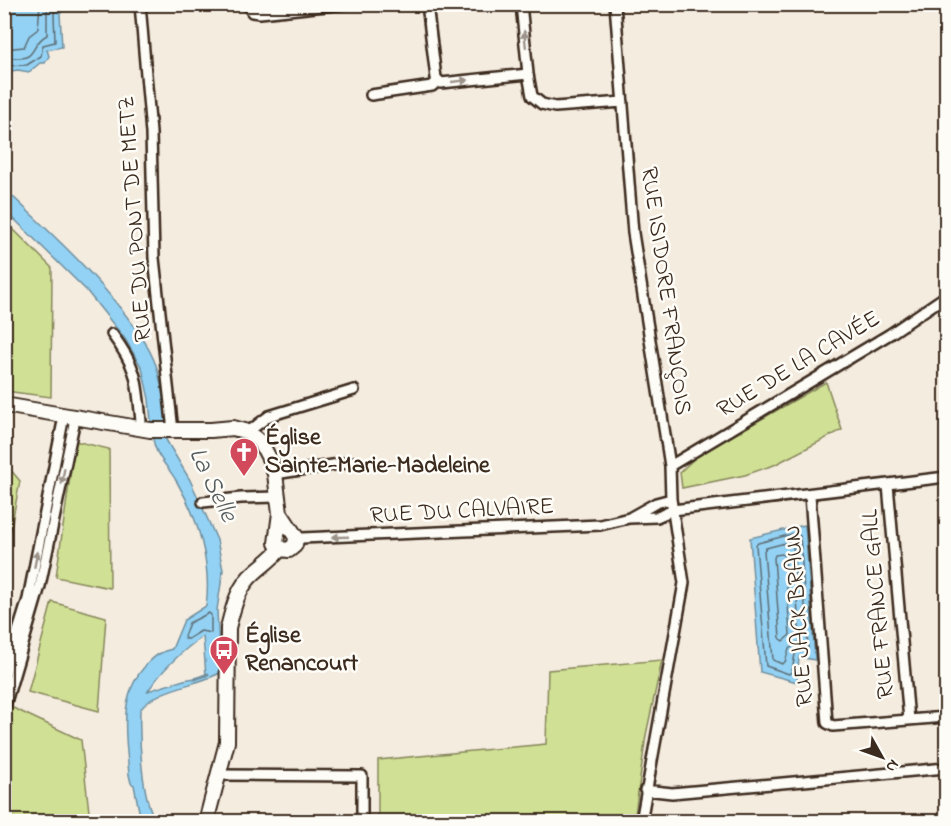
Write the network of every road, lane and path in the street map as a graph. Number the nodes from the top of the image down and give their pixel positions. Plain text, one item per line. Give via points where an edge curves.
1 (140, 4) edge
2 (247, 4) edge
3 (344, 4) edge
4 (427, 4) edge
5 (521, 4) edge
6 (615, 4) edge
7 (528, 74) junction
8 (438, 81) junction
9 (371, 95) dead end
10 (623, 102) junction
11 (946, 297) edge
12 (112, 334) dead end
13 (354, 390) dead end
14 (4, 405) edge
15 (70, 418) junction
16 (145, 430) junction
17 (170, 430) junction
18 (248, 432) junction
19 (352, 462) dead end
20 (670, 466) junction
21 (275, 474) junction
22 (946, 477) edge
23 (888, 485) junction
24 (810, 495) junction
25 (278, 497) junction
26 (671, 499) junction
27 (203, 502) dead end
28 (673, 510) junction
29 (629, 518) junction
30 (289, 534) junction
31 (4, 676) edge
32 (4, 709) edge
33 (946, 717) edge
34 (909, 720) junction
35 (946, 768) edge
36 (219, 776) junction
37 (645, 790) junction
38 (206, 822) edge
39 (362, 822) edge
40 (641, 822) edge

1 - 17 street, RUE DU PONT DE METZ via 152,133 154,258
2 - 3 street via 252,12 260,13
4 - 8 street
7 -> 5 street
6 - 10 street, RUE ISIDORE FRANÇOIS
8 -> 7 street
7 - 10 street via 532,96 542,104 555,107
8 - 9 street via 432,86
10 - 20 street, RUE ISIDORE FRANÇOIS via 633,233
11 - 20 street, RUE DE LA CAVÉE
12 - 16 street via 136,375
13 - 18 street via 269,416
14 - 15 street
15 - 16 street
31 -> 15 street via 28,599
15 -> 32 street via 40,586
16 - 17 street
17 - 18 street
18 - 21 street via 261,443
19 - 21 street
20 - 26 street, RUE ISIDORE FRANÇOIS
21 - 25 street
22 - 23 street, RUE DU CALVAIRE
23 - 24 street, RUE DU CALVAIRE
23 - 34 street, RUE FRANCE GALL
24 - 28 street, RUE DU CALVAIRE
24 - 34 street, RUE JACK BRAUN via 827,723 833,726
25 - 27 street
25 - 30 street
26 - 28 street, RUE ISIDORE FRANÇOIS
26 - 29 street, RUE DU CALVAIRE
28 - 29 street, RUE DU CALVAIRE via 657,517
28 - 37 street, RUE ISIDORE FRANÇOIS via 684,584
29 -> 30 street, RUE DU CALVAIRE via 600,525 302,538
30 - 36 street via 292,548 280,549 246,582 232,612 228,628 227,742
33 - 34 street, RUE JACK BRAUN
35 - 37 street via 672,793
36 - 38 street
36 - 39 street via 362,776
37 - 40 street, RUE ISIDORE FRANÇOIS

